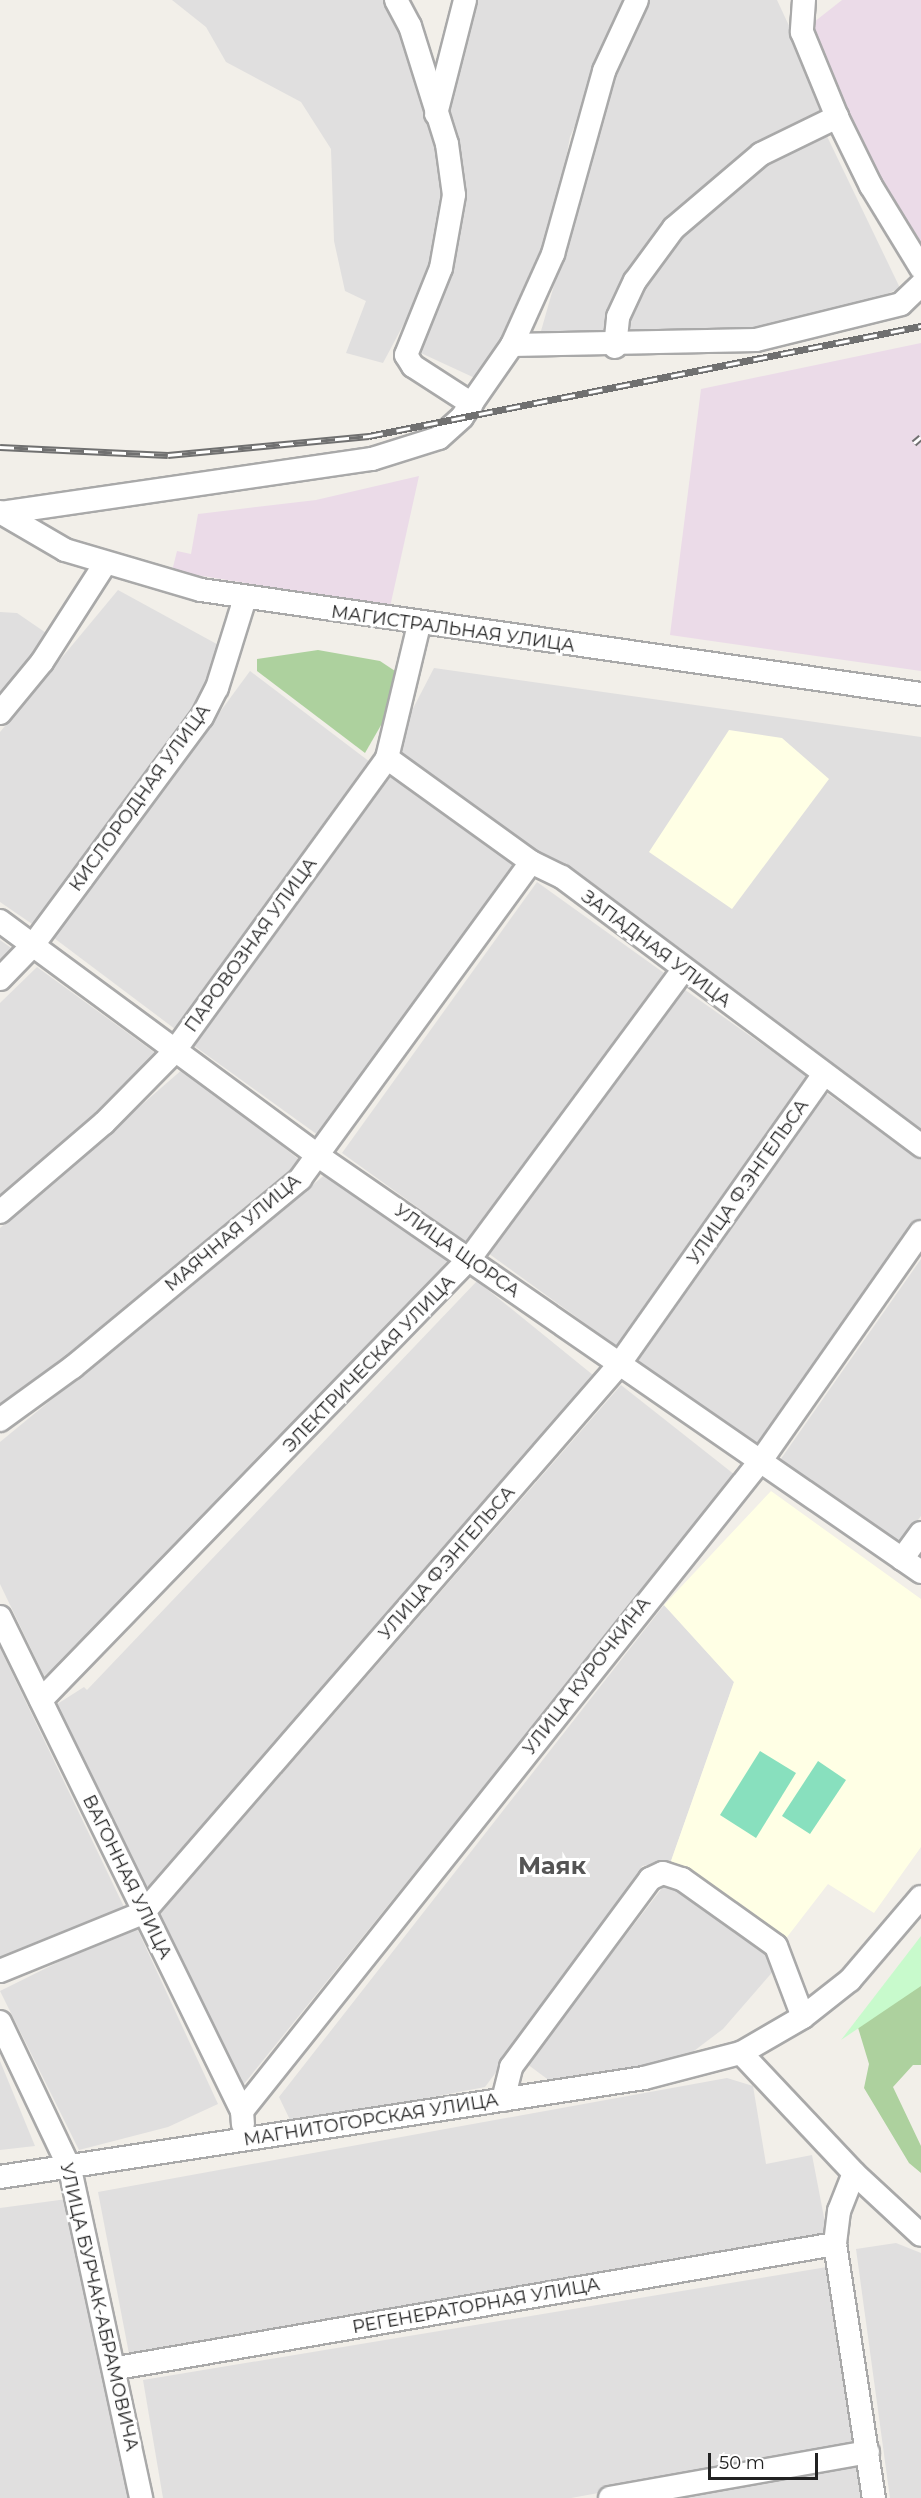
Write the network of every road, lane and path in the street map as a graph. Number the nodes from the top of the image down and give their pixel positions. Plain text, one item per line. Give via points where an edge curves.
1 (396, 0) edge
2 (465, 0) edge
3 (637, 0) edge
4 (804, 0) edge
5 (436, 114) junction
6 (837, 117) junction
7 (921, 268) edge
8 (921, 285) edge
9 (512, 345) junction
10 (615, 347) junction
11 (472, 404) junction
12 (0, 513) edge
13 (105, 564) junction
14 (245, 598) junction
15 (419, 625) junction
16 (921, 694) edge
17 (0, 713) edge
18 (387, 758) junction
19 (531, 862) junction
20 (0, 921) edge
21 (33, 945) junction
22 (683, 970) junction
23 (0, 979) edge
24 (173, 1053) junction
25 (824, 1074) junction
26 (921, 1146) edge
27 (317, 1155) junction
28 (0, 1212) edge
29 (921, 1232) edge
30 (470, 1258) junction
31 (618, 1366) junction
32 (0, 1420) edge
33 (762, 1460) junction
34 (921, 1533) edge
35 (902, 1559) junction
36 (921, 1572) edge
37 (0, 1617) edge
38 (41, 1700) junction
39 (921, 1897) edge
40 (143, 1912) junction
41 (0, 1971) edge
42 (803, 2017) junction
43 (0, 2022) edge
44 (741, 2053) junction
45 (502, 2100) junction
46 (242, 2111) junction
47 (244, 2139) junction
48 (70, 2169) junction
49 (854, 2173) junction
50 (0, 2178) edge
51 (921, 2235) edge
52 (835, 2244) junction
53 (117, 2368) junction
54 (868, 2452) junction
55 (141, 2498) edge
56 (610, 2498) edge
57 (874, 2498) edge

1 - 5 street via 410,26
2 - 5 street
3 - 9 street via 604,71 553,254
4 - 6 street via 802,32
5 - 11 street via 447,144 454,195 441,268 406,355 413,366
6 - 7 street via 871,186
6 - 10 street via 761,154 674,228 635,280 618,317
8 - 10 street via 901,304 756,340
9 - 10 street
9 - 11 street
11 - 12 street via 439,438 372,459
12 - 13 street, МАГИСТРАЛЬНАЯ УЛИЦА via 47,541
13 - 14 street, МАГИСТРАЛЬНАЯ УЛИЦА
13 - 17 street via 42,662
14 - 15 street, МАГИСТРАЛЬНАЯ УЛИЦА
14 - 21 street, КИСЛОРОДНАЯ УЛИЦА via 218,688 202,717
15 - 16 street, МАГИСТРАЛЬНАЯ УЛИЦА
15 - 18 street, ПАРОВОЗНАЯ УЛИЦА
18 - 19 street, ЗАПАДНАЯ УЛИЦА
18 - 24 street, ПАРОВОЗНАЯ УЛИЦА
19 - 22 street, ЗАПАДНАЯ УЛИЦА via 562,878
19 - 27 street, МАЯЧНАЯ УЛИЦА
20 - 21 street, УЛИЦА ЩОРСА
21 - 23 street, КИСЛОРОДНАЯ УЛИЦА
21 - 24 street, УЛИЦА ЩОРСА
22 - 25 street, ЗАПАДНАЯ УЛИЦА
22 - 30 street, ЭЛЕКТРИЧЕСКАЯ УЛИЦА
24 - 27 street, УЛИЦА ЩОРСА
24 - 28 street, ПАРОВОЗНАЯ УЛИЦА via 104,1123
25 - 26 street, ЗАПАДНАЯ УЛИЦА
25 - 31 street, УЛИЦА Ф.ЭНГЕЛЬСА
27 - 30 street, УЛИЦА ЩОРСА
27 - 32 street, МАЯЧНАЯ УЛИЦА via 300,1179 73,1367
29 - 33 street, УЛИЦА КУРОЧКИНА
30 - 31 street, УЛИЦА ЩОРСА
30 - 38 street, ЭЛЕКТРИЧЕСКАЯ УЛИЦА
31 - 33 street, УЛИЦА ЩОРСА
31 - 40 street, УЛИЦА Ф.ЭНГЕЛЬСА
33 - 35 street, УЛИЦА ЩОРСА
33 - 46 street, УЛИЦА КУРОЧКИНА
34 - 35 street
35 - 36 street, УЛИЦА ЩОРСА
37 - 38 street, ВАГОННАЯ УЛИЦА
38 - 40 street, ВАГОННАЯ УЛИЦА
39 - 42 street, МАГНИТОГОРСКАЯ УЛИЦА via 865,1965
40 - 41 street, УЛИЦА Ф.ЭНГЕЛЬСА
40 - 46 street, ВАГОННАЯ УЛИЦА
42 - 44 street, МАГНИТОГОРСКАЯ УЛИЦА
42 - 45 street via 776,1946 682,1879 663,1873 650,1879 511,2067
43 - 48 street, УЛИЦА БУРЧАК-АБРАМОВИЧА
44 - 45 street, МАГНИТОГОРСКАЯ УЛИЦА via 644,2078
44 - 49 street
45 - 47 street, МАГНИТОГОРСКАЯ УЛИЦА
46 - 47 street, ВАГОННАЯ УЛИЦА
47 - 48 street, МАГНИТОГОРСКАЯ УЛИЦА
48 - 50 street, МАГНИТОГОРСКАЯ УЛИЦА
48 - 53 street, УЛИЦА БУРЧАК-АБРАМОВИЧА
49 - 51 street
49 - 52 street via 839,2211
52 - 53 street, РЕГЕНЕРАТОРНАЯ УЛИЦА
52 - 54 street
53 - 55 street, УЛИЦА БУРЧАК-АБРАМОВИЧА
54 - 56 street
54 - 57 street

